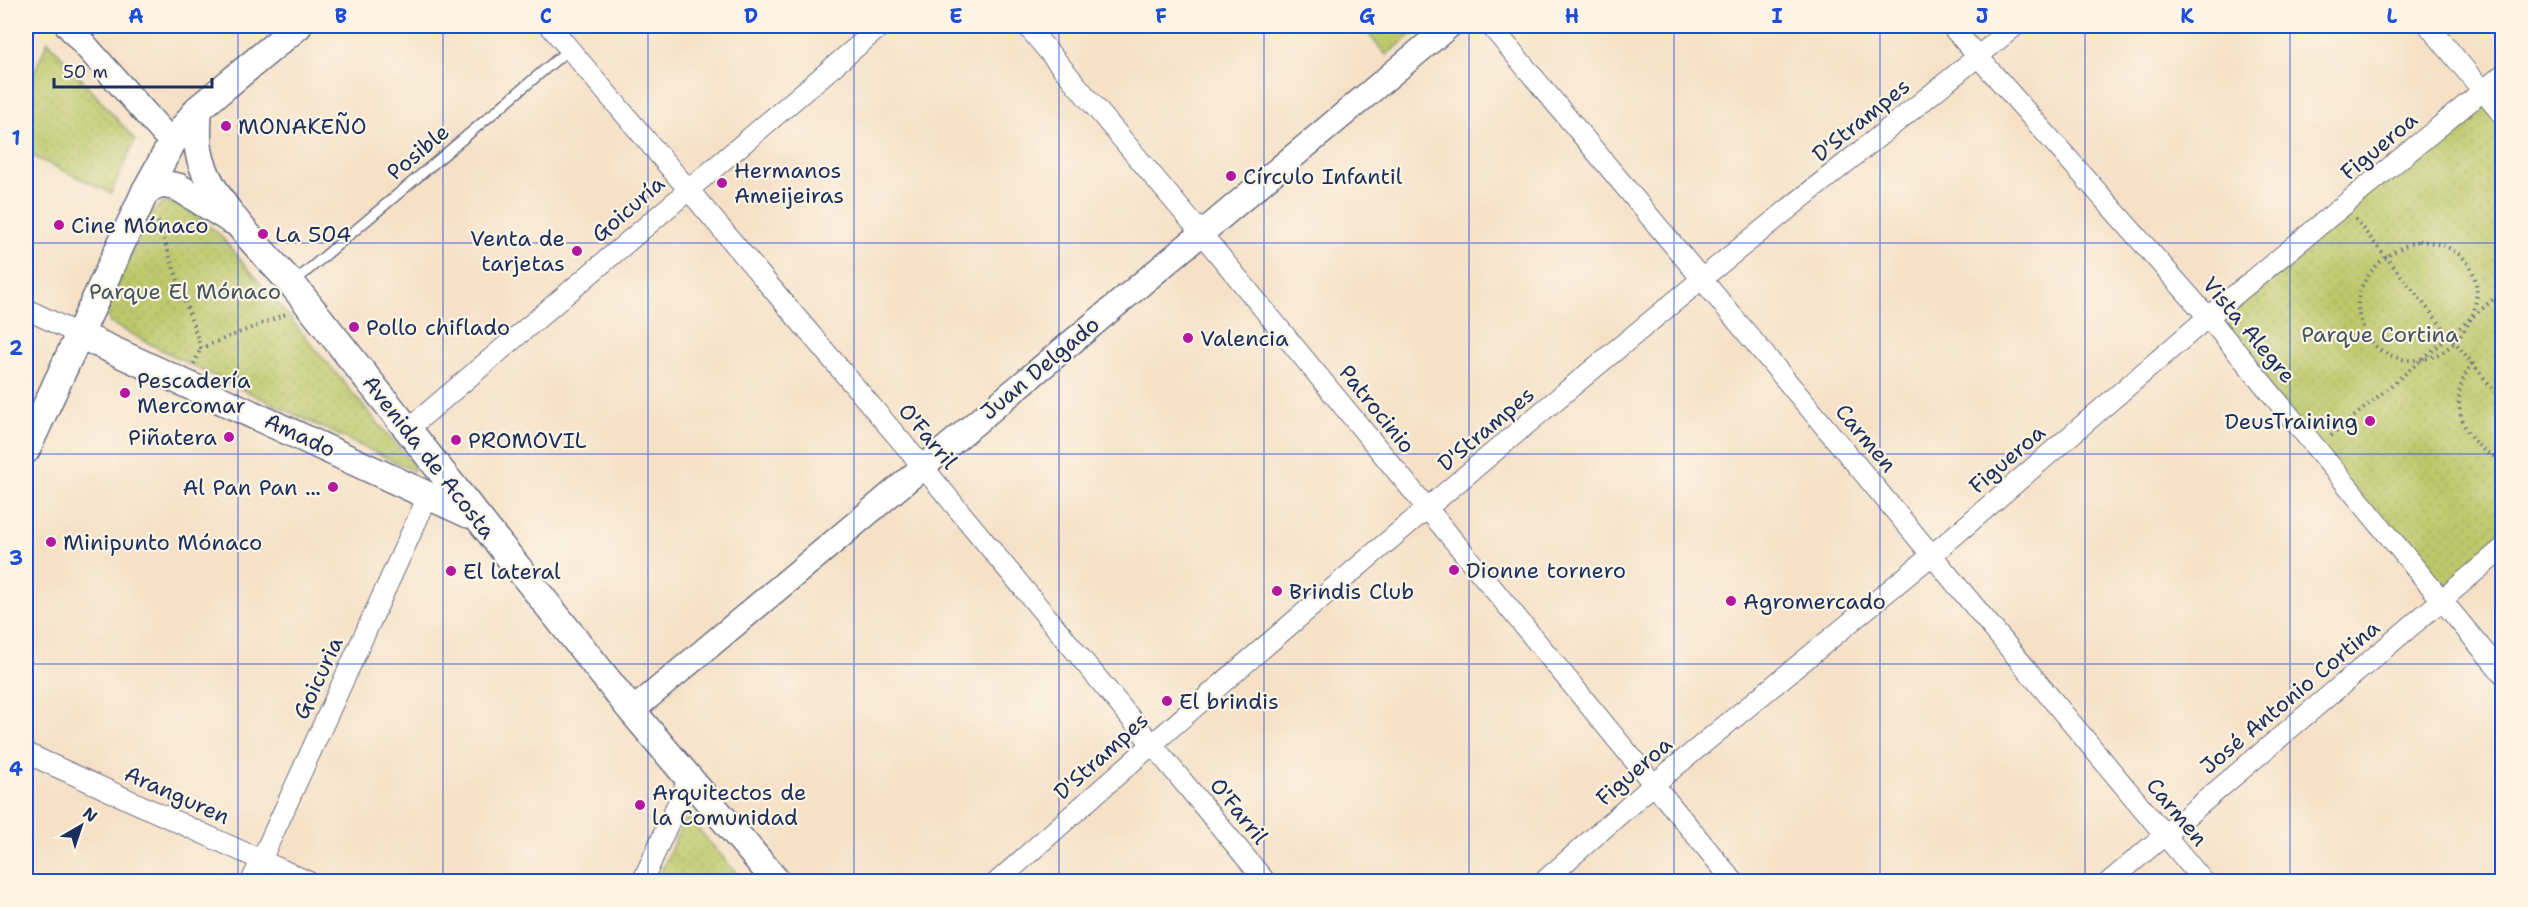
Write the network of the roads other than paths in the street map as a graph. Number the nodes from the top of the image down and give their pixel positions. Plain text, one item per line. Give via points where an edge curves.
1 (68, 26) edge
2 (298, 26) edge
3 (550, 26) edge
4 (881, 26) edge
5 (1027, 26) edge
6 (1449, 26) edge
7 (1491, 26) edge
8 (1951, 26) edge
9 (2015, 26) edge
10 (2429, 26) edge
11 (569, 49) junction
12 (1977, 57) junction
13 (2502, 75) edge
14 (2483, 91) junction
15 (198, 110) junction
16 (2502, 114) edge
17 (172, 143) junction
18 (688, 189) junction
19 (146, 190) junction
20 (242, 227) junction
21 (1201, 233) junction
22 (1703, 278) junction
23 (292, 284) junction
24 (26, 309) edge
25 (2208, 317) junction
26 (80, 334) junction
27 (407, 429) junction
28 (26, 450) edge
29 (922, 467) junction
30 (429, 494) junction
31 (1428, 509) junction
32 (476, 518) junction
33 (2502, 549) edge
34 (1932, 555) junction
35 (2442, 599) junction
36 (2502, 673) edge
37 (632, 711) junction
38 (1152, 742) junction
39 (26, 753) edge
40 (689, 778) junction
41 (1653, 785) junction
42 (2164, 834) junction
43 (261, 860) junction
44 (251, 882) edge
45 (309, 882) edge
46 (642, 882) edge
47 (777, 882) edge
48 (997, 882) edge
49 (1266, 882) edge
50 (1543, 882) edge
51 (1734, 882) edge
52 (2109, 882) edge
53 (2204, 882) edge

1 - 17 street
2 - 15 main road
3 - 11 street, O'Farril
4 - 18 street, Goicuría
5 - 21 street, Patrocinio
6 - 21 street, Juan Delgado
7 - 22 street, Carmen
8 - 12 street, Vista Alegre
9 - 12 street, D'Strampes
10 - 14 street
11 - 18 street, O'Farril
11 - 23 lane, Posible
12 - 22 street, D'Strampes
12 - 25 street, Vista Alegre
13 - 14 street, Figueroa
14 - 16 street
14 - 25 street, Figueroa
15 - 17 main road
15 - 20 main road, Avenida de Acosta via 199,152 209,181
17 - 19 main road
18 - 27 street, Goicuría
18 - 29 street, O'Farril
19 - 20 main road, Avenida de Acosta via 162,184 178,187
19 - 26 main road
20 - 23 main road, Avenida de Acosta
21 - 29 street, Juan Delgado
21 - 31 street, Patrocinio
22 - 31 street, D'Strampes
22 - 34 street, Carmen
23 - 27 main road, Avenida de Acosta
24 - 26 street, Amado
25 - 34 street, Figueroa
25 - 35 street, Vista Alegre
26 - 28 main road
26 - 30 main road, Amado
27 - 32 main road, Avenida de Acosta
29 - 37 street, Juan Delgado
29 - 38 street, O'Farril
30 - 32 main road, Amado
30 - 43 street, Goicuria
31 - 38 street, D'Strampes
31 - 41 street, Patrocinio
32 - 37 main road, Avenida de Acosta
33 - 35 street, José Antonio Cortina
34 - 41 street, Figueroa
34 - 42 street, Carmen
35 - 36 street, Vista Alegre
35 - 42 street, José Antonio Cortina
37 - 40 main road, Avenida de Acosta
38 - 48 street, D'Strampes
38 - 49 street, O'Farril
39 - 43 street, Aranguren
40 - 46 street
40 - 47 main road, Avenida de Acosta
41 - 50 street, Figueroa
41 - 51 street, Patrocinio
42 - 52 street, José Antonio Cortina
42 - 53 street, Carmen
43 - 44 street, Goicuria
43 - 45 street, Aranguren

